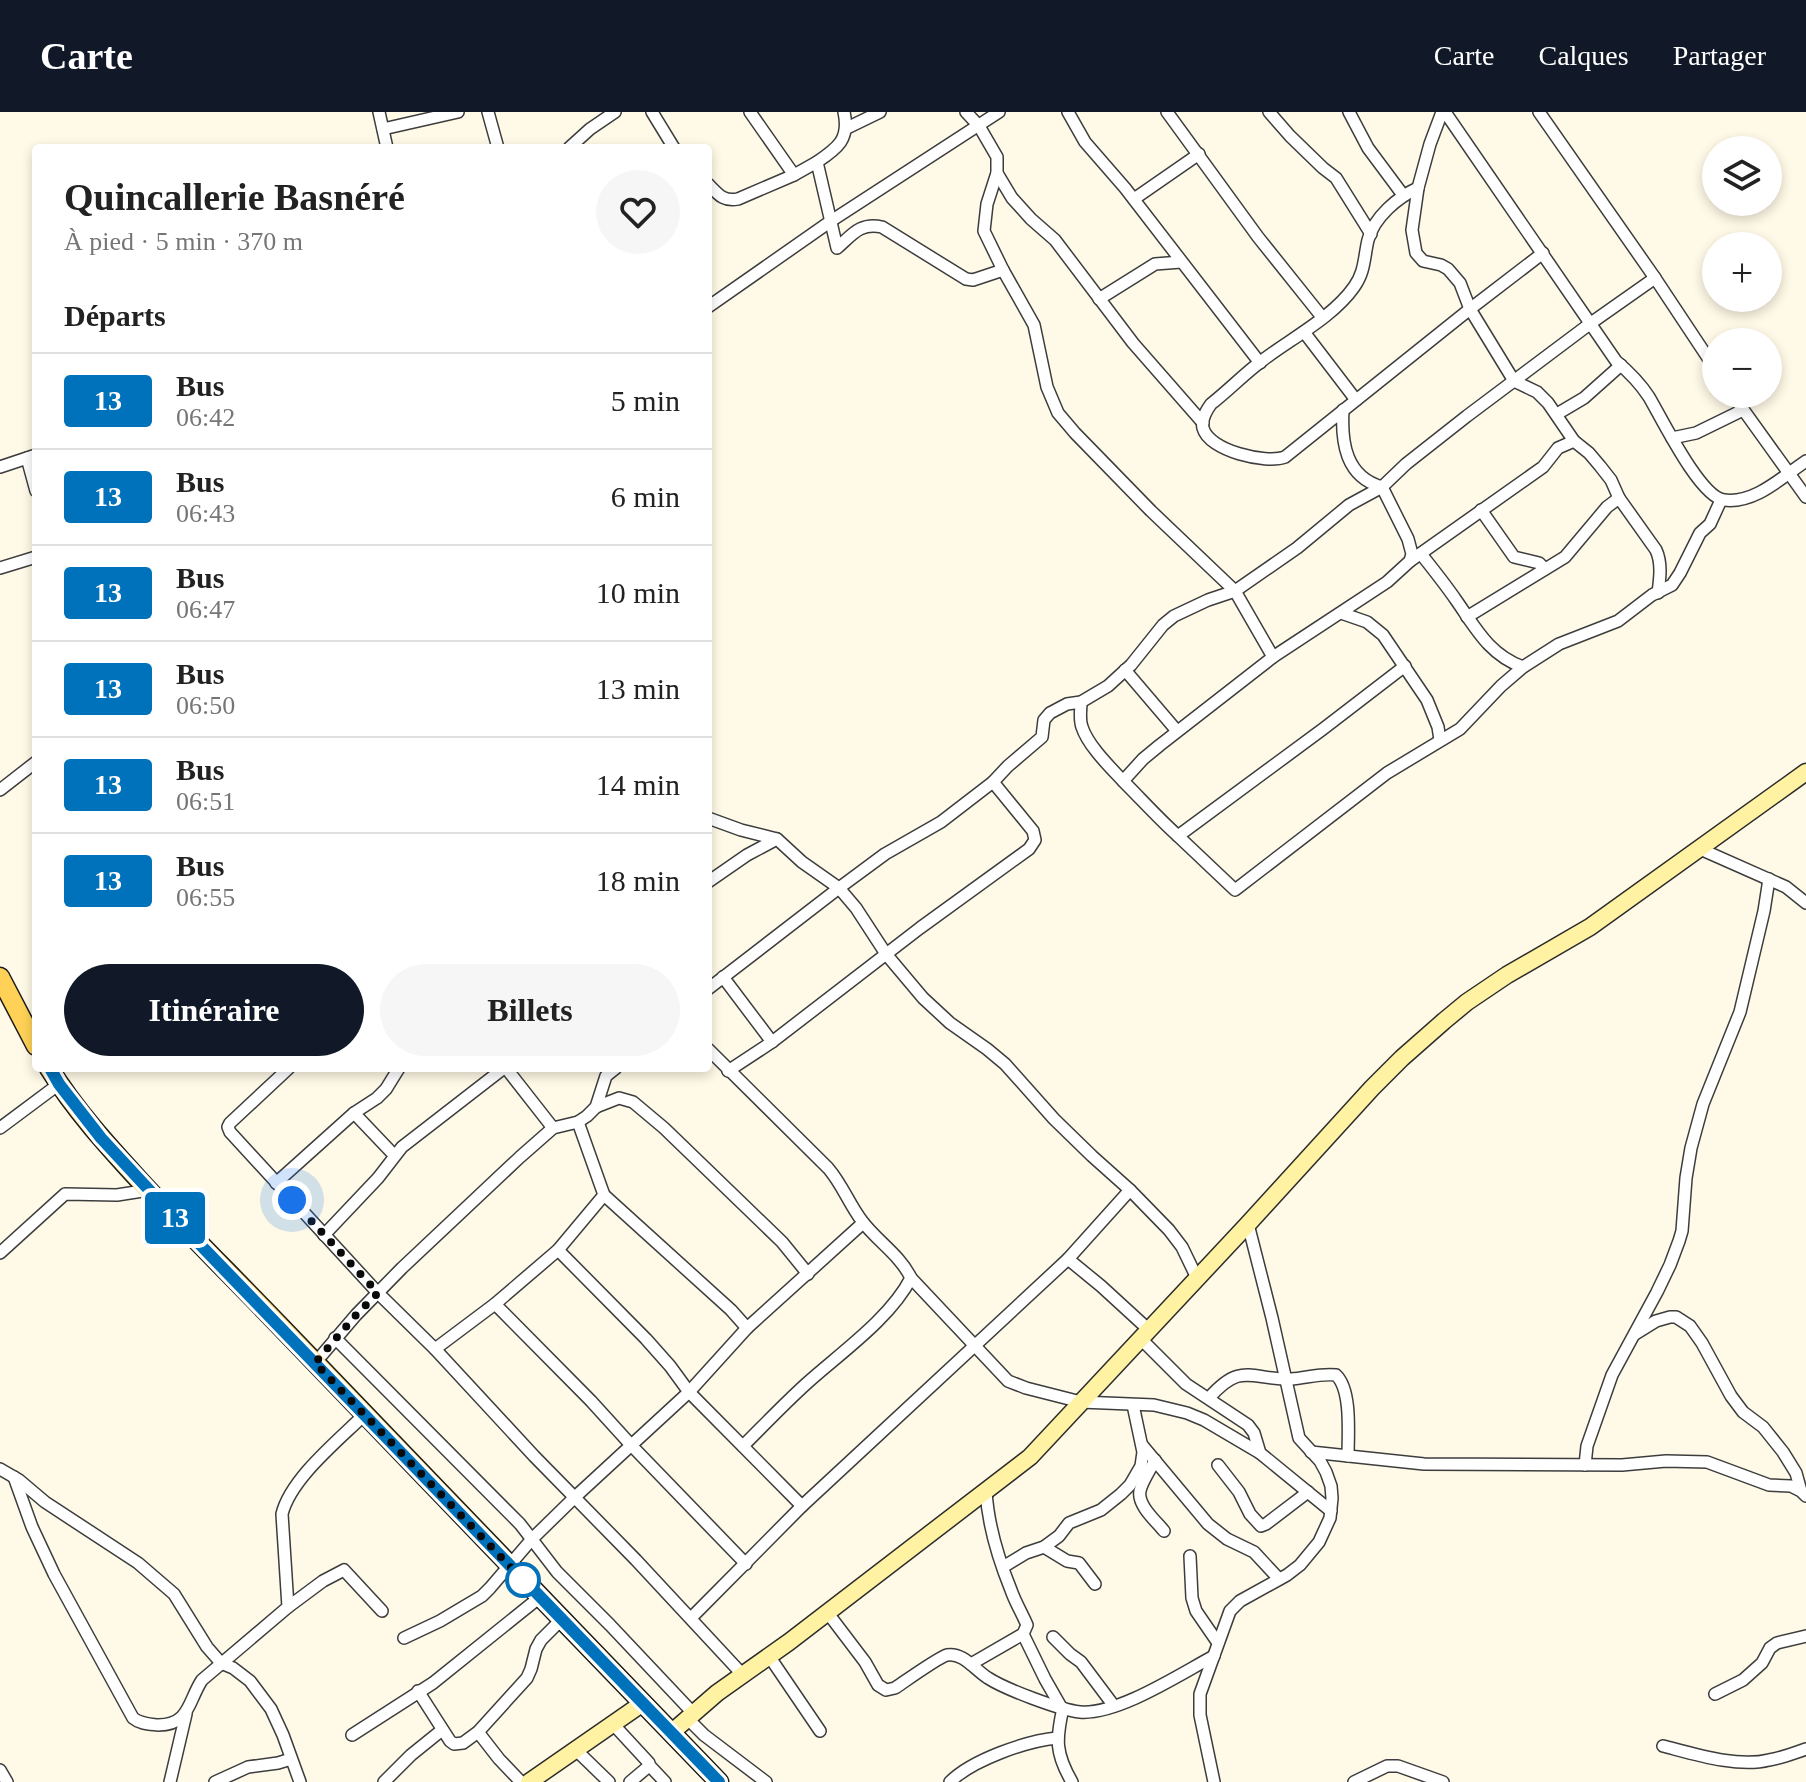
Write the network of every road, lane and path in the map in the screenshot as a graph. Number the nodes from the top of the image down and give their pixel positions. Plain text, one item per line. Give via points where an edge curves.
1 (379, 112) edge
2 (458, 112) edge
3 (488, 112) edge
4 (615, 112) edge
5 (652, 112) edge
6 (750, 112) edge
7 (844, 112) edge
8 (880, 112) edge
9 (966, 112) edge
10 (999, 112) edge
11 (1068, 112) edge
12 (1167, 112) edge
13 (1269, 112) edge
14 (1349, 112) edge
15 (1539, 112) edge
16 (1447, 113) edge
17 (979, 126) junction
18 (847, 128) junction
19 (383, 129) junction
20 (386, 144) edge
21 (497, 144) edge
22 (573, 144) edge
23 (672, 144) edge
24 (1199, 154) junction
25 (817, 162) junction
26 (997, 173) junction
27 (794, 175) junction
28 (712, 188) edge
29 (1418, 188) junction
30 (1403, 195) junction
31 (1134, 199) junction
32 (831, 221) junction
33 (1371, 234) junction
34 (1543, 253) junction
35 (1181, 262) junction
36 (1003, 270) junction
37 (1655, 278) junction
38 (1099, 299) junction
39 (712, 304) edge
40 (1470, 309) junction
41 (1322, 317) junction
42 (1591, 323) junction
43 (1304, 332) junction
44 (1702, 349) edge
45 (1260, 363) junction
46 (1621, 365) junction
47 (1514, 381) junction
48 (1356, 400) junction
49 (1343, 410) junction
50 (1743, 410) joint
51 (1557, 414) junction
52 (1203, 423) junction
53 (1672, 438) junction
54 (1574, 441) junction
55 (31, 456) edge
56 (1806, 461) edge
57 (0, 467) edge
58 (1789, 473) junction
59 (1382, 487) junction
60 (1806, 497) edge
61 (1619, 498) junction
62 (1721, 500) junction
63 (1481, 510) junction
64 (1421, 554) junction
65 (32, 558) edge
66 (1410, 561) junction
67 (0, 568) edge
68 (1545, 569) junction
69 (1235, 591) junction
70 (1658, 593) junction
71 (1341, 613) junction
72 (1467, 617) junction
73 (1273, 657) junction
74 (1405, 666) junction
75 (1523, 667) junction
76 (1125, 670) junction
77 (1081, 702) junction
78 (1177, 731) junction
79 (1440, 740) junction
80 (32, 765) edge
81 (1806, 772) edge
82 (1123, 781) junction
83 (993, 782) junction
84 (0, 790) edge
85 (712, 819) edge
86 (1178, 836) junction
87 (777, 839) junction
88 (1698, 848) junction
89 (712, 879) edge
90 (1769, 879) junction
91 (839, 888) junction
92 (1806, 903) edge
93 (886, 954) junction
94 (0, 977) edge
95 (723, 977) junction
96 (712, 986) edge
97 (7, 1006) edge
98 (32, 1040) edge
99 (772, 1042) junction
100 (712, 1053) edge
101 (728, 1071) junction
102 (285, 1072) edge
103 (397, 1072) edge
104 (500, 1072) edge
105 (508, 1072) edge
106 (610, 1072) edge
107 (54, 1076) edge
108 (596, 1107) junction
109 (354, 1113) junction
110 (578, 1122) junction
111 (0, 1128) edge
112 (553, 1128) junction
113 (394, 1155) junction
114 (276, 1183) junction
115 (149, 1190) junction
116 (1130, 1190) junction
117 (604, 1195) junction
118 (863, 1223) junction
119 (1248, 1224) junction
120 (324, 1235) junction
121 (558, 1250) junction
122 (0, 1253) edge
123 (1068, 1259) junction
124 (808, 1274) junction
125 (911, 1278) junction
126 (1197, 1278) junction
127 (378, 1293) junction
128 (495, 1304) junction
129 (747, 1328) junction
130 (1145, 1334) junction
131 (1633, 1335) junction
132 (335, 1338) junction
133 (973, 1346) junction
134 (435, 1349) junction
135 (315, 1363) junction
136 (1286, 1379) junction
137 (689, 1392) junction
138 (1209, 1398) junction
139 (1081, 1402) junction
140 (1133, 1405) junction
141 (365, 1414) junction
142 (631, 1445) junction
143 (1142, 1445) junction
144 (743, 1446) junction
145 (1311, 1452) junction
146 (1260, 1453) junction
147 (1348, 1456) junction
148 (1155, 1460) junction
149 (1218, 1465) dead end
150 (1585, 1465) junction
151 (4, 1473) edge
152 (986, 1491) junction
153 (1308, 1492) junction
154 (1804, 1494) edge
155 (575, 1497) junction
156 (802, 1506) junction
157 (1331, 1511) junction
158 (1164, 1531) dead end
159 (532, 1539) junction
160 (1044, 1547) junction
161 (1190, 1556) dead end
162 (746, 1564) junction
163 (510, 1567) junction
164 (1003, 1567) junction
165 (1279, 1579) junction
166 (1095, 1584) dead end
167 (540, 1597) junction
168 (288, 1607) junction
169 (382, 1611) dead end
170 (827, 1612) junction
171 (691, 1618) junction
172 (562, 1619) junction
173 (1023, 1634) junction
174 (1806, 1636) edge
175 (1053, 1637) dead end
176 (404, 1638) dead end
177 (1218, 1643) junction
178 (769, 1656) junction
179 (1214, 1656) junction
180 (221, 1663) junction
181 (971, 1664) junction
182 (742, 1674) junction
183 (418, 1691) junction
184 (1715, 1694) dead end
185 (643, 1703) junction
186 (1114, 1706) junction
187 (1062, 1707) junction
188 (186, 1713) junction
189 (690, 1715) junction
190 (613, 1724) junction
191 (442, 1730) junction
192 (820, 1731) dead end
193 (478, 1732) junction
194 (671, 1733) junction
195 (352, 1735) dead end
196 (1057, 1738) junction
197 (1663, 1746) dead end
198 (1806, 1749) edge
199 (576, 1750) junction
200 (291, 1759) junction
201 (649, 1765) junction
202 (0, 1770) edge
203 (7, 1782) edge
204 (170, 1782) edge
205 (215, 1782) edge
206 (300, 1782) edge
207 (384, 1782) edge
208 (521, 1782) edge
209 (529, 1782) edge
210 (609, 1782) edge
211 (630, 1782) edge
212 (665, 1782) edge
213 (719, 1782) edge
214 (766, 1782) edge
215 (950, 1782) edge
216 (1072, 1782) edge
217 (1214, 1782) edge
218 (1354, 1782) edge
219 (1443, 1782) edge

1 - 19 street
2 - 19 street
3 - 21 street
4 - 22 street
5 - 23 street
6 - 27 street
7 - 18 street
8 - 18 street
9 - 17 street
10 - 17 street
11 - 31 street via 1085,142
12 - 24 street
13 - 33 street via 1336,178
14 - 30 street
15 - 37 street
16 - 29 street via 1430,144
16 - 34 street
17 - 26 street via 997,157
17 - 32 street
18 - 25 street via 839,144
19 - 20 street
24 - 31 street
24 - 41 street
25 - 27 street
25 - 32 street
26 - 36 street via 983,225
26 - 38 street via 1012,198 1055,240
27 - 28 street via 738,199 720,197
29 - 30 street
29 - 40 street via 1412,230 1416,253 1423,261 1448,269
30 - 33 street
31 - 35 street
32 - 36 street via 837,248 870,225 882,227 966,279
32 - 39 street
33 - 41 street via 1361,277
34 - 40 street
34 - 42 street
35 - 38 street via 1155,264
35 - 45 street
36 - 69 street via 1034,325 1047,387 1064,421
37 - 42 street
37 - 44 street
38 - 52 street
40 - 47 street
40 - 48 street
41 - 43 street
42 - 46 street
42 - 47 street
43 - 45 street
43 - 48 street
45 - 52 street via 1211,404
46 - 51 street
46 - 53 street via 1639,383
47 - 51 street via 1537,392
47 - 59 street
48 - 49 street
49 - 52 street via 1278,460 1232,451 1208,437
49 - 59 street via 1344,445 1355,470
50 - 53 street via 1696,433
50 - 58 street
51 - 54 street
53 - 62 street via 1692,471
54 - 61 street via 1600,466
54 - 63 street
55 - 57 street
56 - 58 street
58 - 60 street
58 - 62 street via 1752,496
59 - 66 street via 1408,539
59 - 69 street via 1349,505
61 - 68 street via 1565,557
61 - 70 street via 1659,556
62 - 70 street via 1672,585
63 - 64 street
63 - 68 street via 1514,557
64 - 66 street
64 - 72 street
65 - 67 street
66 - 71 street
68 - 72 street
69 - 73 street
69 - 76 street via 1174,616
70 - 75 street via 1618,621 1559,644
71 - 73 street
71 - 74 street via 1373,626
72 - 75 street via 1493,650
73 - 78 street
74 - 79 street via 1427,700
74 - 86 street
75 - 79 street via 1469,721
76 - 77 street
76 - 78 street
77 - 82 street via 1086,736
77 - 83 street via 1050,713 1042,737
78 - 82 street
79 - 86 street via 1387,773 1235,890
80 - 84 street
81 - 88 street
82 - 86 street
83 - 91 street
83 - 93 street via 1035,840
85 - 87 street
87 - 89 street
87 - 91 street
88 - 90 street
88 - 119 street via 1590,927 1507,975 1444,1021 1372,1088
90 - 92 street
90 - 131 street via 1740,1012 1691,1148 1682,1231
91 - 93 street
91 - 95 street
93 - 99 street
93 - 116 street via 923,998 1005,1064
94 - 97 main road
95 - 96 street
95 - 99 street
97 - 98 main road
99 - 101 street
100 - 101 street
101 - 118 street via 836,1178
102 - 114 street via 228,1127
103 - 109 street via 377,1098
104 - 113 street
105 - 112 street
106 - 108 street
107 - 111 street
107 - 115 main road
108 - 110 street
108 - 124 street via 619,1098 633,1102 759,1220
109 - 113 street
109 - 114 street
110 - 112 street
110 - 117 street
112 - 127 street
113 - 120 street
114 - 120 street
115 - 122 street via 65,1194
115 - 135 main road
116 - 123 street
116 - 126 street via 1182,1247
117 - 121 street
117 - 129 street
118 - 124 street
118 - 125 street
119 - 126 street
119 - 136 street
120 - 127 street
121 - 128 street
121 - 137 street via 646,1339
123 - 130 street
123 - 133 street
124 - 129 street
125 - 133 street
125 - 144 street via 871,1327
126 - 130 street
127 - 132 street
127 - 134 street
128 - 134 street
128 - 142 street
129 - 137 street
130 - 138 street via 1186,1384
130 - 139 street
131 - 150 street via 1595,1421
131 - 154 street via 1670,1317 1690,1326 1731,1396 1783,1452
132 - 135 street
132 - 159 street
133 - 139 street via 1011,1384
133 - 156 street
134 - 155 street
135 - 141 main road
136 - 138 street via 1241,1375
136 - 145 street via 1299,1438
136 - 147 street via 1333,1374 1342,1382
137 - 142 street
137 - 144 street
138 - 146 street via 1248,1425
139 - 140 street
139 - 152 street via 1030,1457
140 - 143 street
140 - 146 street via 1187,1413
141 - 163 main road
141 - 168 street via 299,1480 284,1504
142 - 155 street
142 - 162 street
143 - 148 street
143 - 160 street via 1141,1466 1121,1494 1101,1510 1069,1523
144 - 156 street
145 - 147 street
145 - 157 street via 1329,1479
146 - 153 street
147 - 150 street via 1424,1464
148 - 158 street via 1140,1498
148 - 165 street via 1208,1524 1254,1552
149 - 153 street via 1261,1526
150 - 154 street via 1707,1462
151 - 180 street via 168,1588
151 - 188 street via 133,1718 161,1725
152 - 164 street
152 - 170 street
153 - 157 street
155 - 159 street
155 - 171 street
156 - 162 street
157 - 165 street via 1319,1542
159 - 163 street
159 - 189 street
160 - 164 street
160 - 166 street via 1079,1563
161 - 177 street via 1196,1611
162 - 171 street
163 - 167 main road
163 - 176 street via 482,1596
164 - 173 street via 1027,1625
165 - 177 street via 1234,1606
167 - 172 main road
167 - 183 street
168 - 169 street via 344,1570
168 - 180 street
170 - 178 street
170 - 181 street via 886,1690 945,1655
171 - 182 street
172 - 185 main road
172 - 193 street via 541,1640 528,1676
173 - 181 street
173 - 187 street
174 - 184 street via 1777,1643 1743,1680
175 - 186 street via 1081,1662
177 - 179 street
178 - 182 street
178 - 192 street
179 - 186 street
179 - 217 street via 1200,1694
180 - 188 street via 197,1687
180 - 200 street via 250,1681 271,1709
181 - 187 street via 989,1679
182 - 189 street
183 - 191 street
183 - 195 street
185 - 190 street
185 - 194 main road
186 - 187 street via 1080,1712
187 - 196 street
188 - 204 street
189 - 194 street
189 - 214 street via 704,1735
190 - 199 street
190 - 201 street
191 - 193 street via 454,1744
191 - 207 street
193 - 208 street
194 - 213 main road
196 - 215 street via 983,1760
196 - 216 street
197 - 198 street via 1752,1763
199 - 209 street
199 - 210 street
200 - 205 street via 248,1767
200 - 206 street
201 - 211 street
201 - 212 street
202 - 203 street
218 - 219 street via 1387,1766

